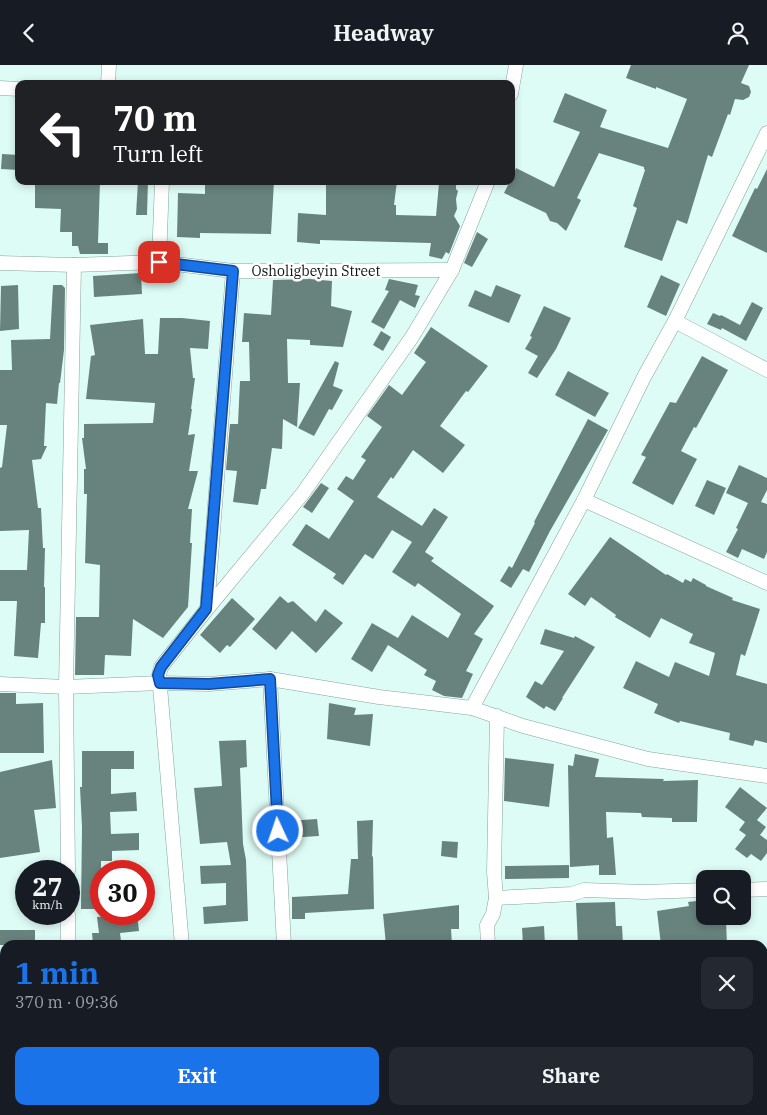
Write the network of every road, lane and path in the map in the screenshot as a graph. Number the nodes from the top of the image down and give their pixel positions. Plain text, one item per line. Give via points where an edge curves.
1 (109, 65) edge
2 (516, 65) edge
3 (108, 80) edge
4 (513, 80) edge
5 (0, 88) edge
6 (15, 89) edge
7 (767, 133) edge
8 (162, 185) edge
9 (486, 185) edge
10 (159, 262) junction
11 (0, 263) edge
12 (74, 265) junction
13 (452, 270) junction
14 (233, 271) junction
15 (675, 321) junction
16 (767, 370) edge
17 (584, 499) junction
18 (767, 583) edge
19 (206, 609) junction
20 (270, 679) junction
21 (160, 683) junction
22 (0, 684) edge
23 (66, 687) junction
24 (472, 708) junction
25 (497, 716) junction
26 (767, 777) edge
27 (68, 860) edge
28 (767, 889) edge
29 (696, 890) edge
30 (751, 890) edge
31 (496, 898) junction
32 (68, 925) edge
33 (68, 940) edge
34 (182, 940) edge
35 (284, 940) edge
36 (488, 940) edge

1 - 3 street
2 - 4 street
5 - 6 street
7 - 15 street
8 - 10 street
9 - 13 street
10 - 12 street, Osholigbeyin Street
10 - 14 street, Osholigbeyin Street
11 - 12 street, Osholigbeyin Street
12 - 23 street
13 - 14 street, Osholigbeyin Street
13 - 19 street via 412,337 303,493
14 - 19 street
15 - 16 street
15 - 17 street
17 - 18 street
17 - 24 street
19 - 21 street via 161,667
20 - 21 street via 209,684
20 - 24 street
20 - 35 street
21 - 23 street
21 - 34 street
22 - 23 street
23 - 27 street
24 - 25 street
25 - 26 street via 523,727 648,759
25 - 31 street
28 - 30 street
29 - 31 street via 584,890 572,894
31 - 36 street via 487,925
32 - 33 street

